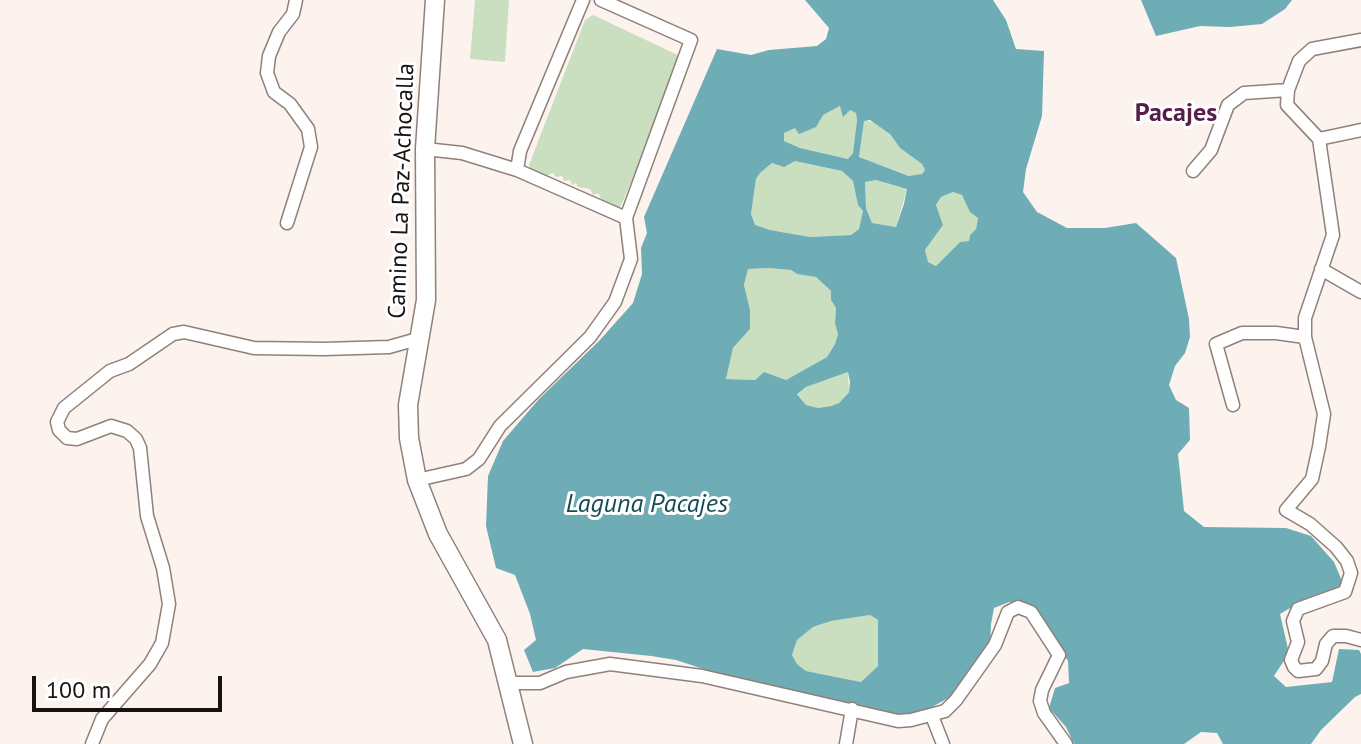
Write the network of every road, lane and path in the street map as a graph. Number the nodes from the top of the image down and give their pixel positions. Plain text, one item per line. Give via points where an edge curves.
1 (296, 0) edge
2 (435, 0) edge
3 (583, 0) edge
4 (601, 0) edge
5 (1361, 40) edge
6 (1288, 90) junction
7 (1361, 130) edge
8 (1319, 139) junction
9 (425, 149) junction
10 (517, 170) junction
11 (1193, 171) dead end
12 (626, 218) junction
13 (287, 223) dead end
14 (1321, 269) junction
15 (1361, 292) edge
16 (1305, 337) junction
17 (421, 338) junction
18 (1233, 405) dead end
19 (417, 480) junction
20 (1361, 640) edge
21 (509, 683) junction
22 (852, 709) junction
23 (932, 716) junction
24 (92, 744) edge
25 (523, 744) edge
26 (846, 744) edge
27 (943, 744) edge
28 (1066, 744) edge

1 - 13 street via 269,56 267,73 274,92 308,129 311,147
2 - 9 main road, Camino La Paz-Achocalla
3 - 10 street via 520,151
4 - 12 street via 691,40
5 - 6 street via 1312,49 1299,61
6 - 8 street via 1287,105
6 - 11 street via 1244,93 1228,105 1211,150
7 - 8 street
8 - 14 street via 1333,235
9 - 10 street via 462,153
9 - 17 main road, Camino La Paz-Achocalla via 426,300
10 - 12 street
12 - 19 street via 631,259 615,302 590,337 500,426 479,459 466,469
14 - 15 street
14 - 16 street via 1305,318
16 - 18 street via 1242,333 1216,344
16 - 20 street via 1324,414 1312,479 1286,510 1336,547 1351,573 1345,592 1298,609 1293,621 1298,642 1291,660 1298,671 1316,669 1333,636
17 - 19 main road, Camino La Paz-Achocalla via 408,405
17 - 24 street via 389,347 267,349 173,334 110,371 64,408 57,422 67,438 111,426 136,439 147,516 169,604 162,643 102,719
19 - 21 main road, Camino La Paz-Achocalla via 438,534 497,640
21 - 22 street via 540,683 610,664 702,676
21 - 25 main road, Camino La Paz-Achocalla
22 - 23 street via 898,721
22 - 26 street
23 - 27 street
23 - 28 street via 956,700 995,645 1008,612 1018,607 1031,612 1059,655 1040,701

